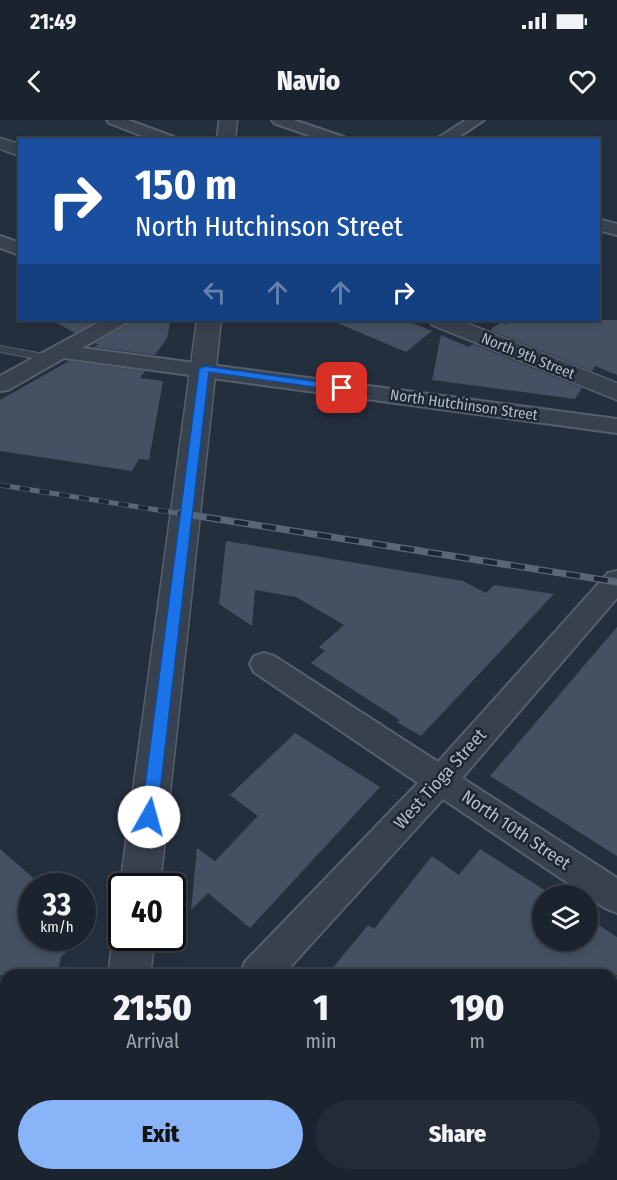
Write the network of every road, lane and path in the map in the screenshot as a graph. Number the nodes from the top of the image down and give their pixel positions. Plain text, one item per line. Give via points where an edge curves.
1 (114, 120) edge
2 (228, 120) edge
3 (279, 120) edge
4 (477, 120) edge
5 (164, 138) edge
6 (226, 138) edge
7 (333, 138) edge
8 (446, 138) edge
9 (0, 143) edge
10 (18, 150) edge
11 (600, 225) edge
12 (617, 230) edge
13 (0, 240) edge
14 (18, 249) edge
15 (115, 321) edge
16 (209, 321) edge
17 (442, 321) edge
18 (0, 349) edge
19 (55, 355) junction
20 (204, 369) junction
21 (0, 385) edge
22 (617, 393) edge
23 (617, 426) edge
24 (617, 580) edge
25 (264, 664) dead end
26 (441, 780) junction
27 (142, 873) edge
28 (617, 897) edge
29 (132, 951) edge
30 (130, 969) edge
31 (264, 969) edge

1 - 5 street
2 - 6 street
3 - 7 street
4 - 8 street
9 - 10 street
11 - 12 street
13 - 14 street
15 - 19 street
16 - 20 street
17 - 22 street, North 9th Street
18 - 19 lane
19 - 20 street, North Hutchinson Street
19 - 21 street
20 - 23 street, North Hutchinson Street
20 - 27 street
24 - 26 street, West Tioga Street
25 - 26 street, North 10th Street
26 - 28 street, North 10th Street
26 - 31 street, West Tioga Street
29 - 30 street

